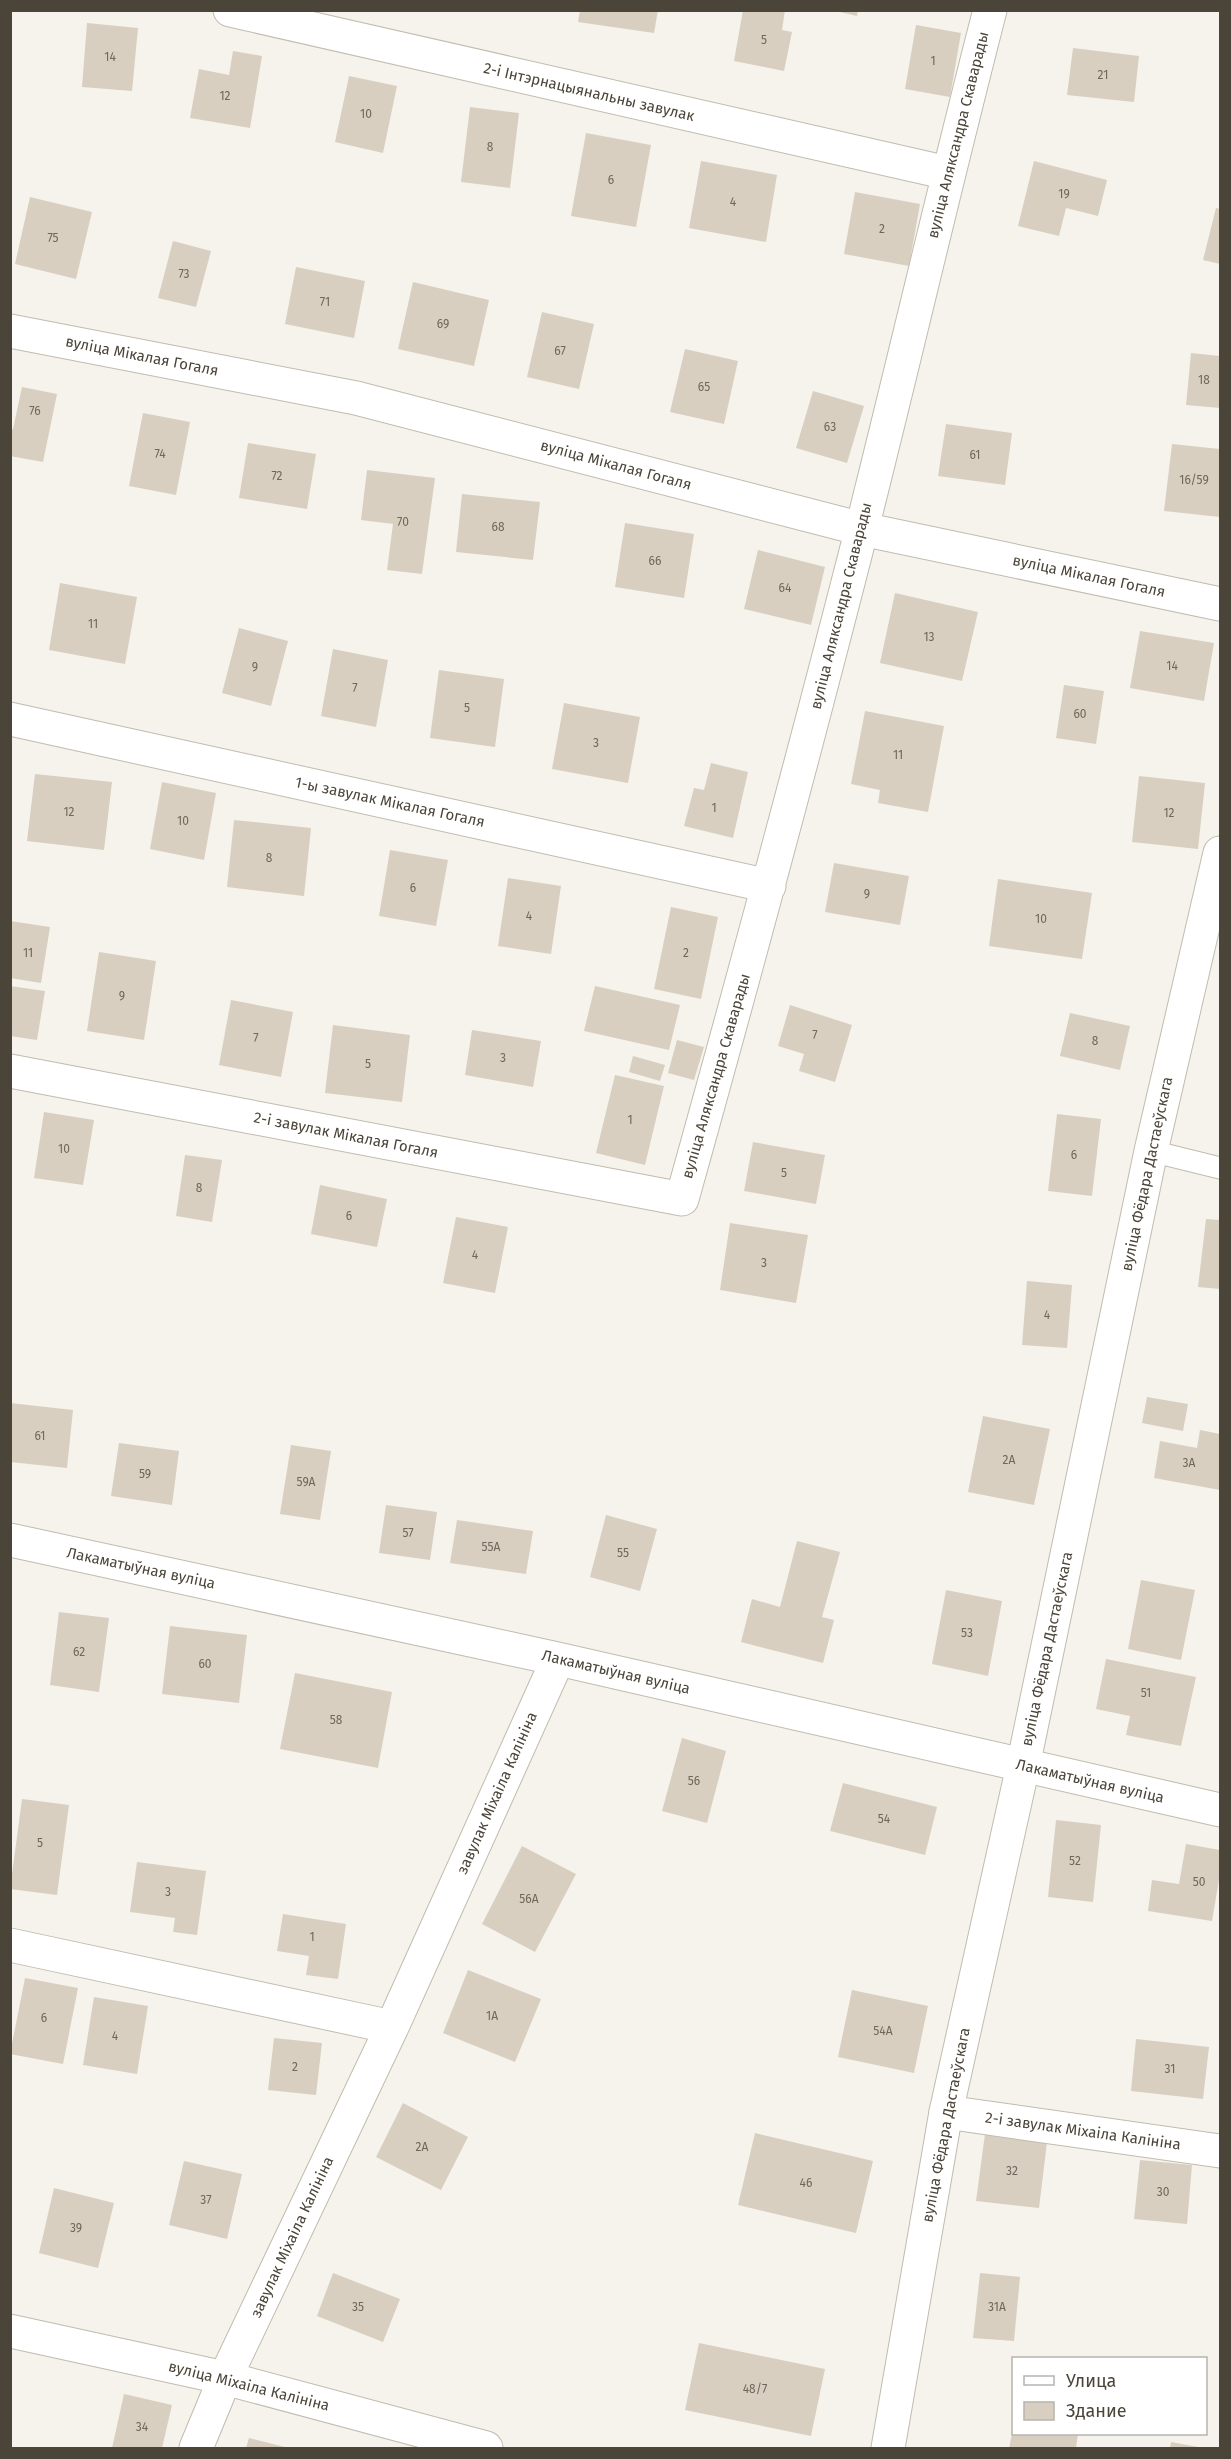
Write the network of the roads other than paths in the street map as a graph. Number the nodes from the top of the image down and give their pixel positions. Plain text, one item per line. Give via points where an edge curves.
1 (230, 10) edge
2 (990, 10) edge
3 (948, 173) junction
4 (10, 331) edge
5 (861, 529) junction
6 (1221, 603) edge
7 (10, 719) edge
8 (1221, 853) edge
9 (769, 886) junction
10 (10, 1071) edge
11 (1151, 1151) junction
12 (1221, 1168) edge
13 (682, 1199) joint
14 (10, 1540) edge
15 (558, 1659) junction
16 (1023, 1766) junction
17 (1221, 1810) edge
18 (10, 1945) edge
19 (392, 2027) junction
20 (946, 2112) junction
21 (1221, 2151) edge
22 (10, 2331) edge
23 (225, 2378) junction
24 (196, 2448) edge
25 (486, 2448) edge
26 (888, 2448) edge

1 - 3 street, 2-і Інтэрнацыянальны завулак
2 - 3 street, вуліца Аляксандра Скаварады
3 - 5 street, вуліца Аляксандра Скаварады
4 - 5 street, вуліца Мікалая Гогаля via 356,398
5 - 6 street, вуліца Мікалая Гогаля
5 - 9 street, вуліца Аляксандра Скаварады
7 - 9 street, 1-ы завулак Мікалая Гогаля
8 - 11 street, вуліца Фёдара Дастаеўскага
9 - 13 street, вуліца Аляксандра Скаварады
10 - 13 street, 2-і завулак Мікалая Гогаля
11 - 12 lane
11 - 16 street, вуліца Фёдара Дастаеўскага
14 - 15 street, Лакаматыўная вуліца
15 - 16 street, Лакаматыўная вуліца
15 - 19 street, завулак Міхаіла Калініна
16 - 17 street, Лакаматыўная вуліца
16 - 20 street, вуліца Фёдара Дастаеўскага
18 - 19 street
19 - 23 street, завулак Міхаіла Калініна
20 - 21 street, 2-і завулак Міхаіла Калініна
20 - 26 street, вуліца Фёдара Дастаеўскага
22 - 23 street, вуліца Міхаіла Калініна
23 - 24 street, завулак Міхаіла Калініна
23 - 25 street, вуліца Міхаіла Калініна

